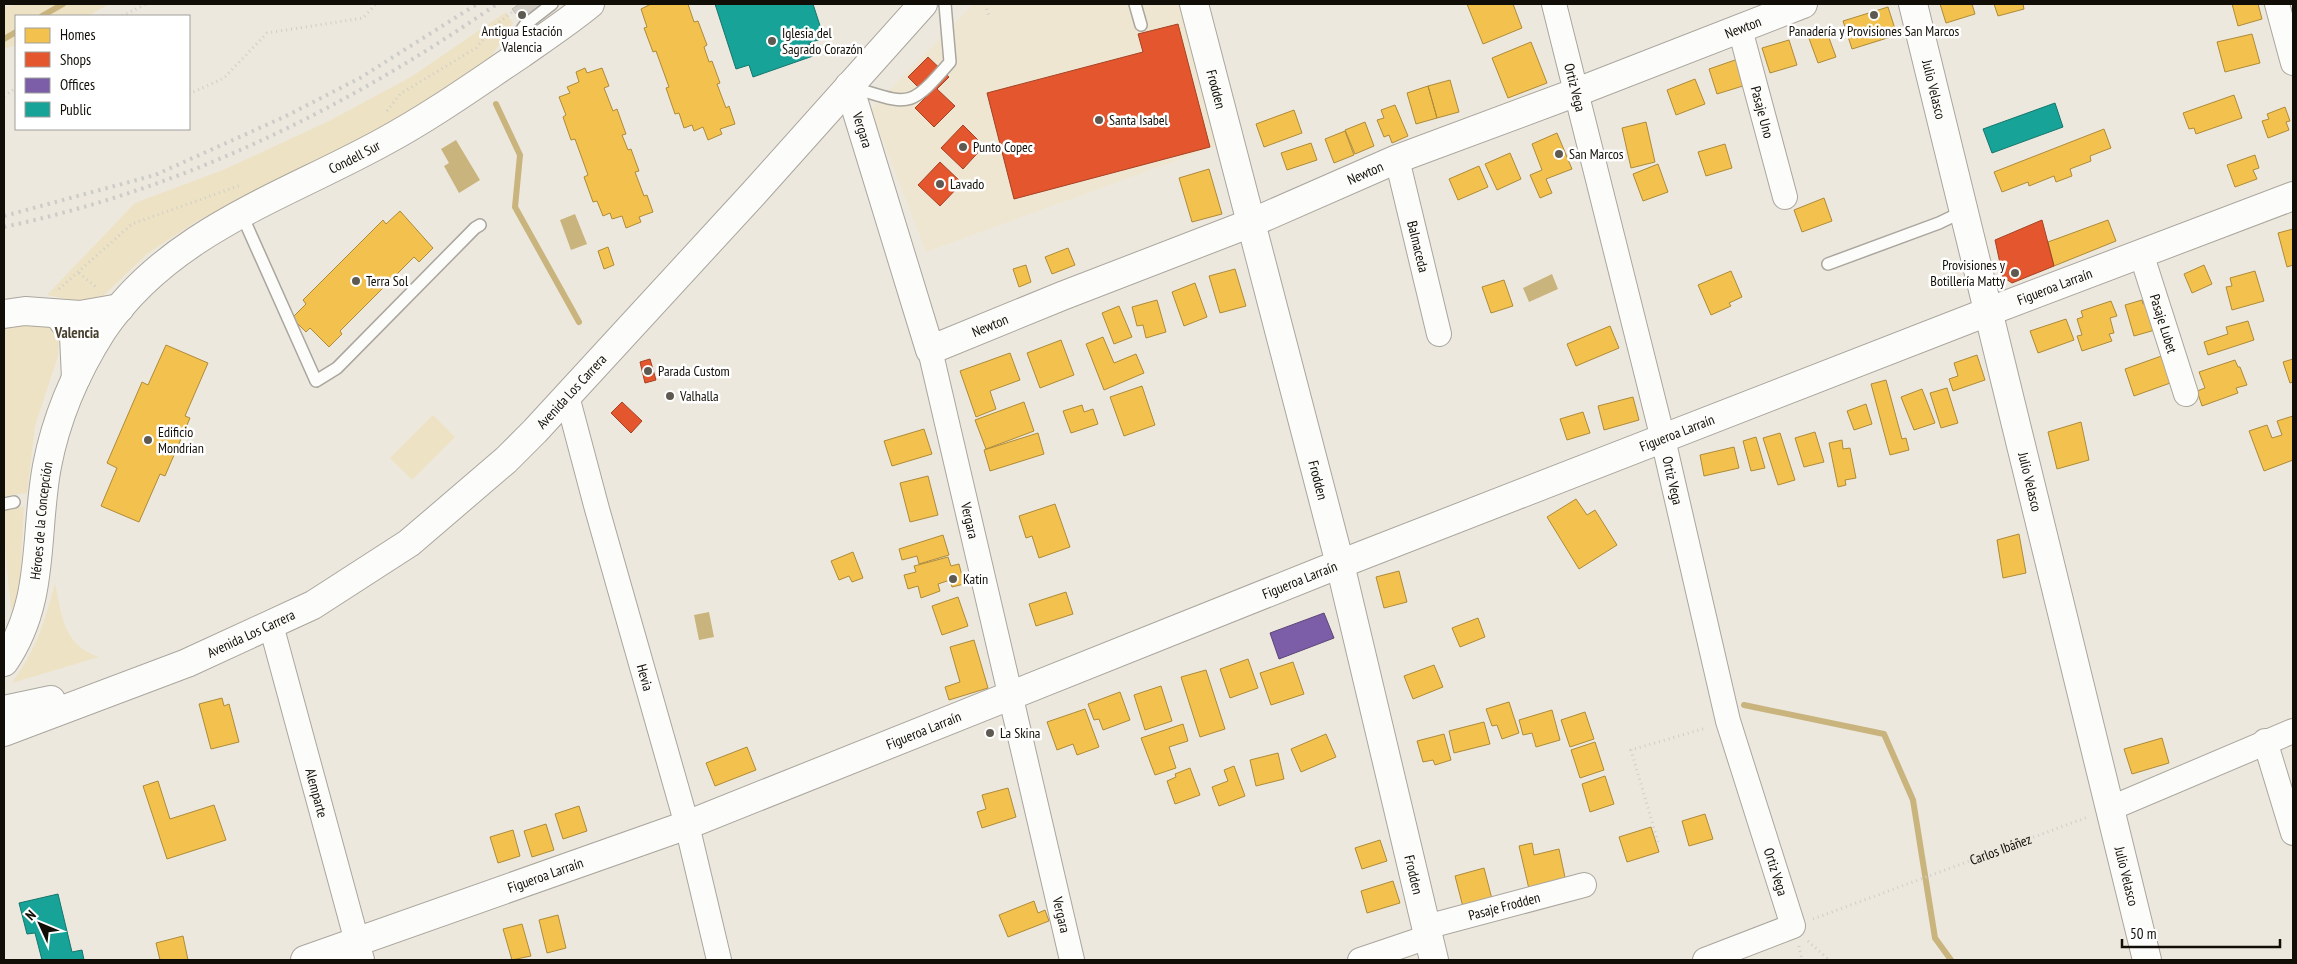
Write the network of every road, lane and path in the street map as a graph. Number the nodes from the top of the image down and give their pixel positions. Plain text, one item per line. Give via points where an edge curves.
1 (146, 4) edge
2 (376, 4) edge
3 (552, 4) edge
4 (924, 4) edge
5 (945, 4) edge
6 (985, 4) edge
7 (1135, 4) edge
8 (1194, 4) edge
9 (1554, 4) edge
10 (1803, 4) edge
11 (1913, 4) edge
12 (2277, 4) edge
13 (585, 5) edge
14 (516, 9) dead end
15 (124, 15) edge
16 (989, 16) dead end
17 (1141, 25) dead end
18 (1740, 29) junction
19 (520, 55) junction
20 (2293, 63) edge
21 (849, 86) junction
22 (15, 90) edge
23 (1577, 92) junction
24 (190, 94) edge
25 (4, 96) edge
26 (382, 118) dead end
27 (1397, 159) junction
28 (245, 183) dead end
29 (2293, 196) edge
30 (1785, 197) dead end
31 (1966, 210) junction
32 (241, 212) junction
33 (1251, 223) junction
34 (480, 225) dead end
35 (2141, 253) junction
36 (1828, 264) dead end
37 (58, 302) junction
38 (120, 308) junction
39 (1990, 311) junction
40 (4, 314) edge
41 (1439, 334) dead end
42 (930, 350) junction
43 (76, 378) junction
44 (2186, 394) dead end
45 (567, 396) junction
46 (1663, 439) junction
47 (1340, 564) junction
48 (271, 625) junction
49 (4, 662) edge
50 (143, 680) junction
51 (1009, 695) junction
52 (4, 710) edge
53 (1728, 721) junction
54 (2293, 731) edge
55 (4, 732) edge
56 (2265, 741) junction
57 (2109, 809) junction
58 (687, 825) junction
59 (2293, 834) edge
60 (1658, 842) dead end
61 (1584, 885) dead end
62 (1793, 926) junction
63 (1429, 941) edge
64 (360, 950) edge
65 (304, 960) edge
66 (719, 960) edge
67 (1072, 960) edge
68 (1360, 960) edge
69 (1705, 960) edge
70 (1829, 960) edge
71 (2147, 960) edge

1 - 15 path
2 - 24 path via 363,18 267,33 224,78
3 - 19 lane via 525,25 514,41
4 - 21 street, Avenida Los Carrera
5 - 21 lane via 950,62 929,87 911,100 902,102
6 - 16 path
7 - 17 lane
8 - 33 street, Frodden
9 - 23 street, Ortiz Vega
10 - 18 street, Newton
11 - 31 street, Julio Velasco
12 - 20 street
13 - 19 street, Condell Sur
14 - 26 path via 494,26 476,48 400,94
18 - 23 street, Newton
18 - 30 street, Pasaje Uno
19 - 32 street, Condell Sur via 466,93 385,141
21 - 42 street, Vergara
21 - 45 street, Avenida Los Carrera
22 - 25 path
23 - 27 street, Newton
23 - 46 street, Ortiz Vega
27 - 33 street, Newton
27 - 41 street, Balmaceda
28 - 37 path via 132,224
29 - 35 street, Figueroa Larraín
31 - 36 lane
31 - 39 street, Julio Velasco
32 - 34 lane via 316,381 337,368
32 - 38 street, Condell Sur via 172,257
33 - 42 street, Newton
33 - 47 street, Frodden
35 - 39 street, Figueroa Larraín
35 - 44 street, Pasaje Lubet
37 - 38 street via 80,315
37 - 40 street
37 - 43 street via 74,336
38 - 43 street, Condell Sur
39 - 46 street, Figueroa Larraín
39 - 57 street, Julio Velasco
42 - 51 street, Vergara
43 - 49 street, Héroes de la Concepción via 61,415 47,466 37,574 30,610
45 - 48 street, Avenida Los Carrera via 506,460 409,542 313,605
45 - 58 street, Hevia via 596,509
46 - 47 street, Figueroa Larraín
46 - 53 street, Ortiz Vega
47 - 51 street, Figueroa Larraín
47 - 63 street, Frodden
48 - 50 street, Avenida Los Carrera
48 - 64 street, Alemparte
50 - 52 street, Avenida Los Carrera
50 - 55 street, Avenida Los Carrera
51 - 58 street, Figueroa Larraín
51 - 67 street, Vergara
53 - 60 path via 1631,750
53 - 62 street, Ortiz Vega
54 - 56 street
56 - 57 street
56 - 59 street
57 - 62 path, Carlos Ibáñez
57 - 71 street, Julio Velasco
58 - 64 street, Figueroa Larraín
58 - 66 street, Hevia
61 - 63 street, Pasaje Frodden
62 - 69 street
62 - 70 path
63 - 68 street, Pasaje Frodden
64 - 65 street, Figueroa Larraín

